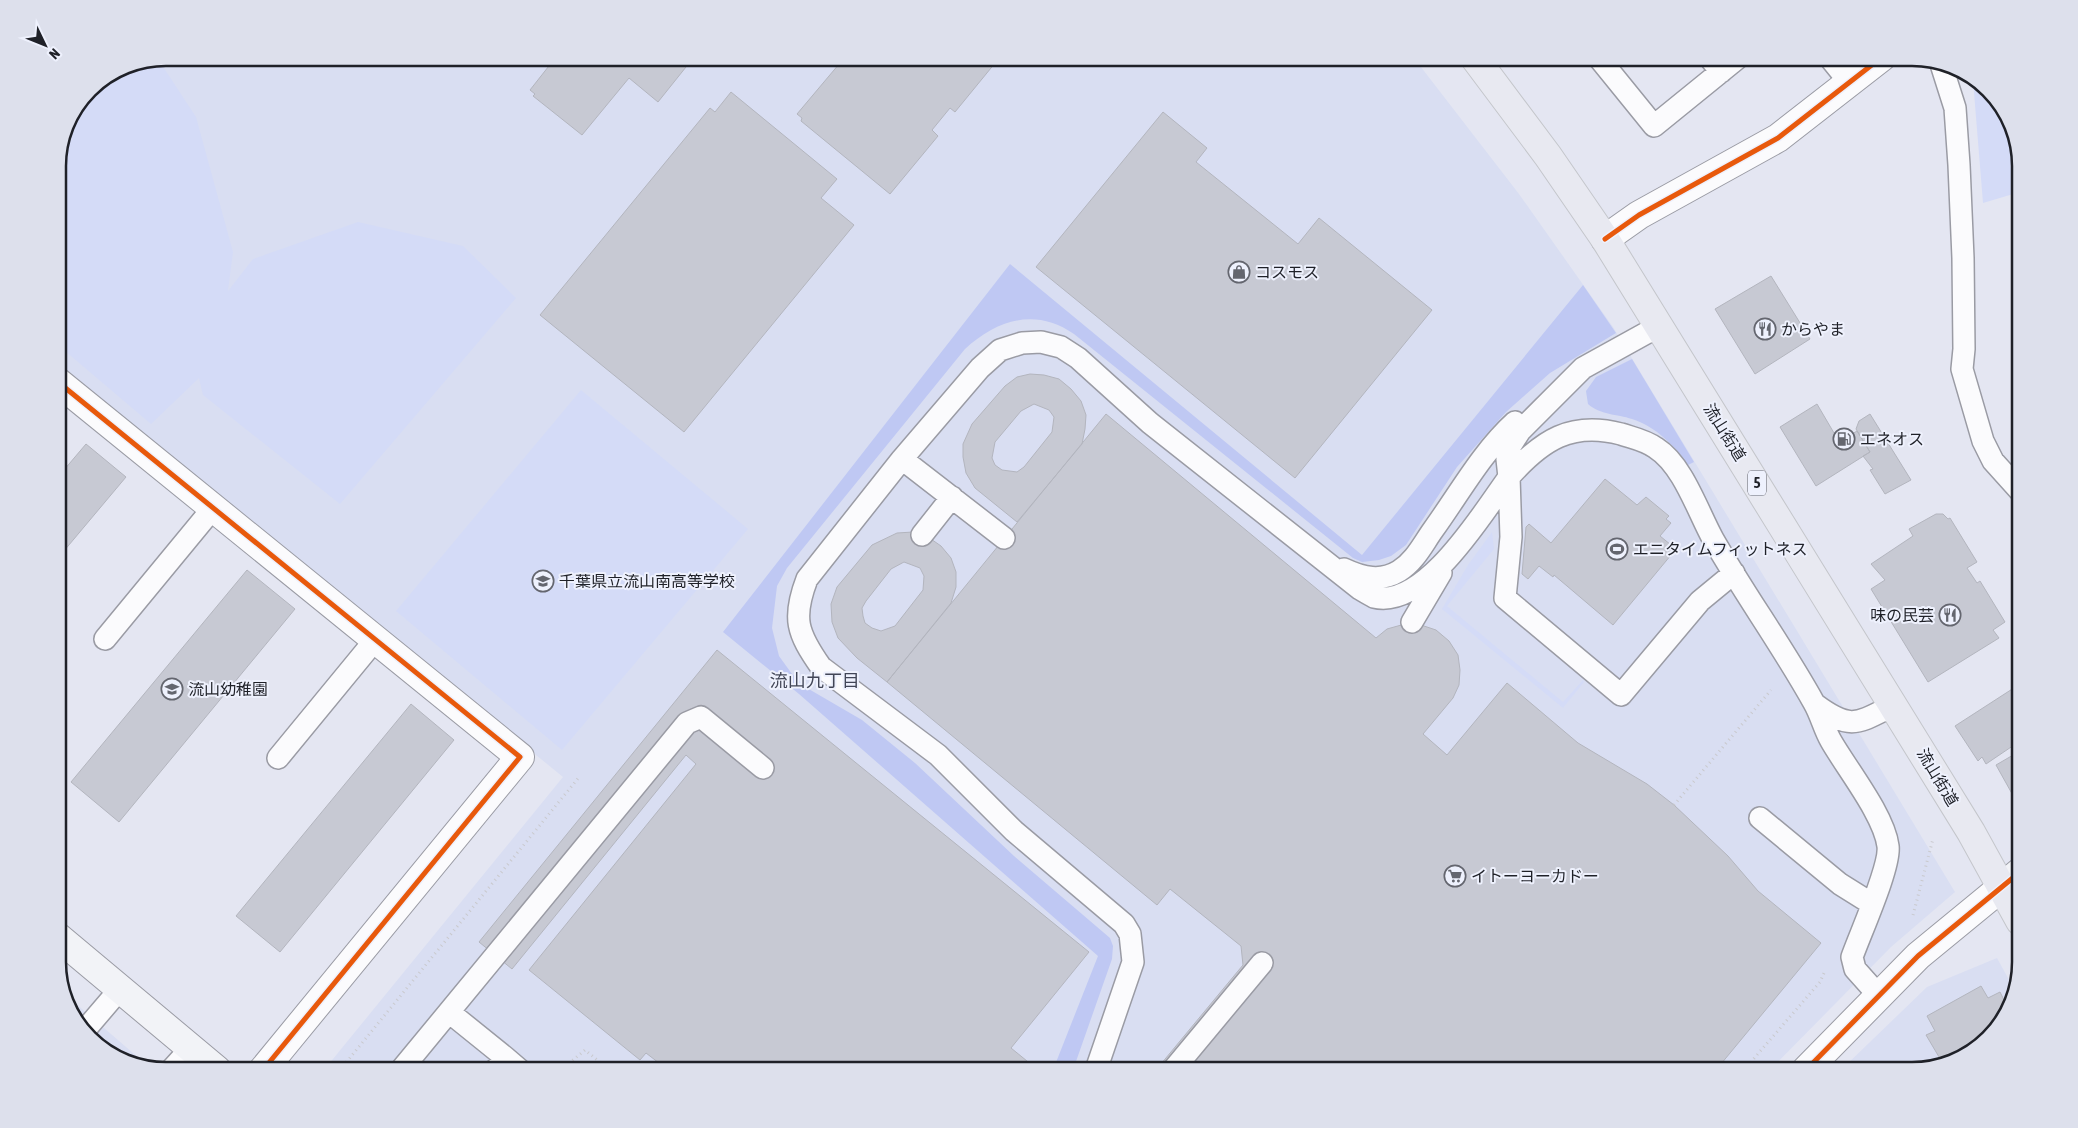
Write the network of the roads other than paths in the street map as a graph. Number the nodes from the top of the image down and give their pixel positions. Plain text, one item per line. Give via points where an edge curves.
1 (1480, 66) edge
2 (1605, 66) edge
3 (1714, 66) edge
4 (1836, 66) edge
5 (1872, 66) edge
6 (1943, 72) edge
7 (1850, 83) junction
8 (1605, 239) junction
9 (1659, 326) junction
10 (1583, 368) junction
11 (66, 389) edge
12 (902, 459) junction
13 (1510, 477) junction
14 (2012, 482) edge
15 (952, 497) junction
16 (213, 508) junction
17 (922, 535) dead end
18 (1004, 538) dead end
19 (1451, 555) junction
20 (1326, 561) junction
21 (1734, 573) junction
22 (1412, 622) dead end
23 (105, 639) dead end
24 (375, 640) junction
25 (1816, 705) junction
26 (1894, 705) junction
27 (278, 758) dead end
28 (763, 768) dead end
29 (1760, 818) dead end
30 (2011, 879) edge
31 (1872, 904) junction
32 (66, 944) edge
33 (1262, 963) dead end
34 (120, 989) junction
35 (1880, 997) junction
36 (449, 1012) junction
37 (89, 1025) edge
38 (192, 1048) junction
39 (179, 1062) edge
40 (208, 1062) edge
41 (270, 1062) edge
42 (408, 1062) edge
43 (503, 1062) edge
44 (1099, 1062) edge
45 (1180, 1062) edge
46 (1814, 1062) edge

1 - 8 main road, 流山街道 / 5
2 - 3 lane via 1654,126
4 - 7 lane
5 - 7 street
6 - 14 lane via 1955,108 1957,136 1963,258 1962,369 1983,440 1993,461
7 - 8 street via 1778,138 1639,215
8 - 9 main road, 流山街道 / 5
9 - 10 lane
9 - 26 main road, 流山街道 / 5
10 - 13 lane via 1511,444 1507,459
10 - 20 lane via 1504,432 1416,557 1399,571 1380,578 1362,578
11 - 16 street
12 - 15 lane
12 - 20 lane via 980,368 1000,350 1022,343 1041,342 1060,347 1078,358 1150,423
12 - 44 lane via 807,579 799,601 798,624 807,647 821,667 938,755 1014,831 1124,924 1130,934 1133,962
13 - 19 lane
13 - 21 lane via 1540,446 1564,434 1595,429 1641,440 1657,448 1674,466
13 - 21 lane via 1511,537 1505,598 1621,695 1700,600
15 - 17 lane
15 - 18 lane
16 - 23 lane
16 - 24 street
19 - 20 lane via 1411,591 1391,598 1374,597 1360,590
19 - 22 lane
21 - 25 lane
24 - 27 lane
24 - 41 street via 520,757
25 - 26 lane via 1842,722 1861,722
25 - 31 lane via 1830,739 1886,830 1889,849
26 - 30 main road, 流山街道 / 5
28 - 36 lane via 701,717 687,723
29 - 31 lane via 1840,884
30 - 35 street via 1918,956
31 - 35 lane via 1852,957 1855,969
32 - 34 street
33 - 45 lane
34 - 37 lane
34 - 38 street
35 - 46 street
36 - 42 lane
36 - 43 lane
38 - 39 lane
38 - 40 street

